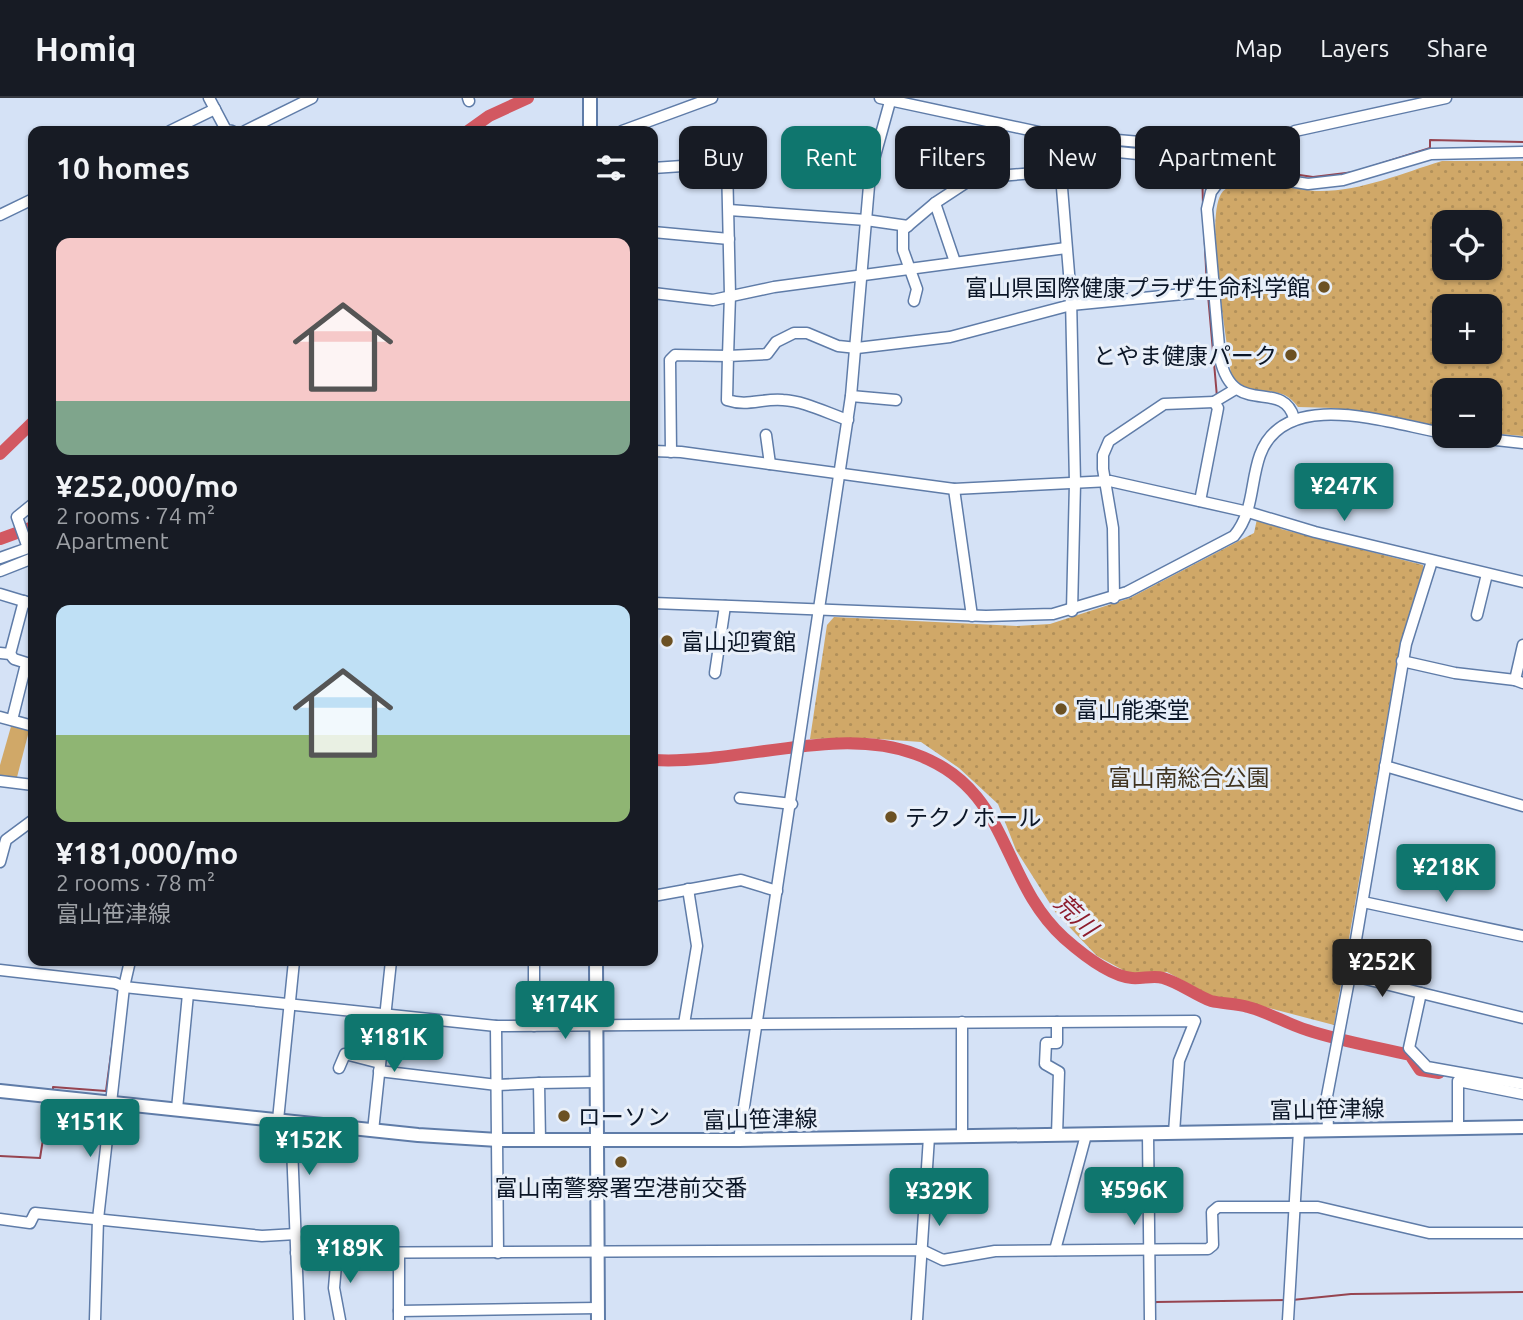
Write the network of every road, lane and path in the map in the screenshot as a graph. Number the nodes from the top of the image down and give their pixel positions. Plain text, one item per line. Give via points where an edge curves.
1 (209, 98) edge
2 (312, 98) edge
3 (590, 98) edge
4 (712, 98) edge
5 (1446, 98) edge
6 (887, 99) edge
7 (215, 109) junction
8 (654, 117) junction
9 (180, 126) edge
10 (224, 126) edge
11 (255, 126) edge
12 (590, 126) edge
13 (633, 126) edge
14 (647, 126) edge
15 (1523, 152) edge
16 (658, 168) edge
17 (1024, 174) edge
18 (1300, 183) edge
19 (1061, 189) edge
20 (1213, 189) edge
21 (28, 201) edge
22 (935, 203) junction
23 (729, 209) junction
24 (0, 215) edge
25 (866, 220) junction
26 (908, 226) junction
27 (658, 232) edge
28 (729, 239) junction
29 (1066, 248) junction
30 (955, 262) junction
31 (912, 269) junction
32 (863, 276) junction
33 (1214, 291) junction
34 (658, 294) edge
35 (730, 295) junction
36 (914, 301) dead end
37 (1071, 305) junction
38 (857, 348) junction
39 (728, 356) junction
40 (1234, 390) junction
41 (851, 396) junction
42 (896, 400) dead end
43 (1214, 402) junction
44 (1294, 418) junction
45 (848, 420) junction
46 (1432, 431) edge
47 (766, 435) dead end
48 (1502, 441) edge
49 (1523, 443) edge
50 (658, 451) edge
51 (671, 452) junction
52 (770, 464) junction
53 (840, 474) junction
54 (1106, 481) junction
55 (1074, 483) junction
56 (954, 489) junction
57 (1200, 501) junction
58 (28, 508) edge
59 (1248, 512) junction
60 (28, 548) edge
61 (28, 548) edge
62 (0, 558) edge
63 (28, 560) edge
64 (1432, 561) junction
65 (0, 571) edge
66 (1487, 574) junction
67 (1523, 582) edge
68 (0, 594) edge
69 (1114, 598) junction
70 (28, 602) edge
71 (658, 603) edge
72 (725, 606) junction
73 (820, 610) junction
74 (1072, 611) junction
75 (1477, 615) dead end
76 (972, 616) junction
77 (1523, 645) edge
78 (5, 654) edge
79 (1402, 661) junction
80 (28, 663) edge
81 (28, 670) edge
82 (715, 673) dead end
83 (1519, 682) edge
84 (0, 717) edge
85 (12, 720) junction
86 (28, 725) edge
87 (1385, 766) junction
88 (0, 781) edge
89 (28, 784) edge
90 (740, 798) dead end
91 (792, 804) junction
92 (1523, 806) edge
93 (28, 824) edge
94 (0, 862) edge
95 (688, 889) junction
96 (777, 891) junction
97 (658, 895) edge
98 (1363, 902) junction
99 (1523, 936) edge
100 (129, 966) edge
101 (293, 966) edge
102 (390, 966) edge
103 (534, 966) edge
104 (596, 966) edge
105 (0, 970) edge
106 (1350, 975) junction
107 (124, 987) junction
108 (1421, 993) junction
109 (188, 994) junction
110 (289, 1005) junction
111 (385, 1015) junction
112 (1523, 1018) edge
113 (1058, 1022) junction
114 (962, 1023) junction
115 (684, 1024) junction
116 (757, 1024) junction
117 (596, 1025) junction
118 (496, 1026) junction
119 (534, 1026) junction
120 (379, 1067) junction
121 (339, 1068) dead end
122 (597, 1082) junction
123 (539, 1083) junction
124 (1523, 1084) edge
125 (497, 1085) junction
126 (0, 1091) edge
127 (1523, 1094) edge
128 (112, 1103) junction
129 (177, 1110) junction
130 (285, 1121) junction
131 (1523, 1127) edge
132 (1458, 1128) junction
133 (373, 1131) junction
134 (1299, 1131) junction
135 (1328, 1131) junction
136 (1149, 1133) junction
137 (1174, 1133) junction
138 (1057, 1135) junction
139 (1086, 1135) junction
140 (962, 1136) junction
141 (929, 1137) junction
142 (498, 1140) junction
143 (740, 1140) junction
144 (540, 1141) junction
145 (598, 1141) junction
146 (1295, 1206) junction
147 (0, 1219) edge
148 (98, 1219) junction
149 (1523, 1233) edge
150 (296, 1234) junction
151 (922, 1250) junction
152 (1055, 1250) junction
153 (1150, 1250) junction
154 (597, 1252) junction
155 (296, 1253) junction
156 (337, 1253) junction
157 (399, 1253) junction
158 (498, 1253) junction
159 (598, 1314) edge
160 (399, 1316) edge
161 (456, 1317) edge
162 (95, 1320) edge
163 (299, 1320) edge
164 (340, 1320) edge
165 (917, 1320) edge
166 (1150, 1320) edge
167 (1288, 1320) edge

1 - 7 street
2 - 11 street
3 - 12 main road
4 - 8 street
5 - 6 street via 1295,131 1285,138 1281,165 1163,144 1048,134
6 - 25 street via 870,174
7 - 9 street
7 - 10 street
8 - 13 street
8 - 14 street
15 - 18 street via 1431,154 1343,180
16 - 23 street via 727,163
17 - 22 street via 973,178
19 - 29 street
20 - 33 street via 1207,209
21 - 24 street
22 - 26 street
22 - 30 street
23 - 25 street
23 - 28 street
25 - 26 street
25 - 32 street
26 - 31 street via 903,230 903,250
27 - 28 street
28 - 35 street
29 - 30 street
29 - 37 street
30 - 31 street
31 - 32 street
31 - 36 street via 917,289
32 - 35 street
32 - 38 street
33 - 37 street
33 - 40 street via 1221,363
34 - 35 street via 713,299
35 - 39 street
37 - 38 street via 950,337
37 - 55 street
38 - 39 street via 794,333 776,342 767,354
38 - 41 street
39 - 45 street via 727,400 742,405 792,401
39 - 51 street via 675,355 670,360
40 - 43 street
40 - 44 street via 1281,401
41 - 42 street
41 - 45 street
43 - 54 street via 1164,404 1122,431 1109,441 1103,455
43 - 57 street via 1218,408
44 - 46 street via 1334,414
44 - 59 street via 1280,425 1264,446
45 - 53 street
47 - 52 street
48 - 49 street
50 - 51 street
51 - 52 street
52 - 53 street
53 - 56 street
53 - 73 street
54 - 55 street
54 - 57 street
54 - 69 street
55 - 56 street
55 - 74 street
56 - 76 street
57 - 59 street
58 - 61 street via 17,517
59 - 64 street
59 - 69 street via 1226,541
60 - 62 street
63 - 65 street
64 - 66 street
64 - 79 street
66 - 67 street
66 - 75 street
68 - 70 street
69 - 74 street
70 - 78 street
71 - 72 street
72 - 73 street
72 - 82 street
73 - 76 street
73 - 91 street
74 - 76 street
77 - 83 street
78 - 80 street
79 - 83 street
79 - 87 street
81 - 85 street
84 - 85 street
85 - 86 street
87 - 92 street
87 - 98 street
88 - 89 street
90 - 91 street
91 - 96 street
93 - 94 street via 6,839
95 - 96 street via 741,880
95 - 97 street
95 - 115 street via 697,946
96 - 116 street
98 - 99 street
98 - 106 street
100 - 107 street
101 - 110 street
102 - 111 street
103 - 119 street
104 - 117 main road
105 - 107 street
106 - 108 street
106 - 135 street via 1327,1096
107 - 109 street
107 - 128 street
108 - 112 street
108 - 124 street via 1409,1048 1418,1060 1427,1067
109 - 110 street
109 - 129 street
110 - 111 street
110 - 130 street
111 - 118 street
111 - 120 street
113 - 114 street
113 - 137 street via 1195,1021 1179,1061
113 - 138 street via 1057,1043 1046,1043 1045,1064 1059,1072
114 - 116 street
114 - 140 street
115 - 116 street
115 - 117 street
116 - 143 street
117 - 119 street
117 - 122 main road
118 - 119 street
118 - 125 street
120 - 121 street via 345,1054
120 - 125 street
120 - 133 street
122 - 123 street
122 - 145 main road
123 - 125 street
123 - 144 street
125 - 142 street
126 - 128 main road, 富山笹津線
127 - 132 street via 1458,1081
128 - 129 main road, 富山笹津線
128 - 148 street
129 - 130 main road, 富山笹津線
130 - 133 main road, 富山笹津線
130 - 150 street
131 - 132 main road, 富山笹津線
132 - 135 main road, 富山笹津線
133 - 142 main road, 富山笹津線
134 - 135 main road, 富山笹津線
134 - 137 main road, 富山笹津線
134 - 146 street
136 - 137 main road, 富山笹津線
136 - 139 main road, 富山笹津線
136 - 153 street
138 - 139 main road, 富山笹津線
138 - 140 main road, 富山笹津線
139 - 152 street
140 - 141 main road, 富山笹津線
141 - 143 main road, 富山笹津線
141 - 151 street
142 - 144 main road, 富山笹津線
142 - 158 street
143 - 145 main road, 富山笹津線
144 - 145 main road, 富山笹津線
145 - 154 main road
146 - 149 street via 1318,1207 1429,1233
146 - 153 street via 1218,1207 1212,1212 1213,1245 1208,1249
146 - 167 street
147 - 148 street via 30,1223 35,1213
148 - 150 street via 262,1236
148 - 162 street
150 - 155 street
151 - 152 street via 943,1260 995,1251
151 - 154 street
151 - 165 street
152 - 153 street
153 - 166 street
154 - 158 street
154 - 159 main road
155 - 156 street
155 - 163 street
156 - 157 street
156 - 164 street via 334,1288
157 - 158 street
157 - 160 street
159 - 161 street
160 - 161 street

